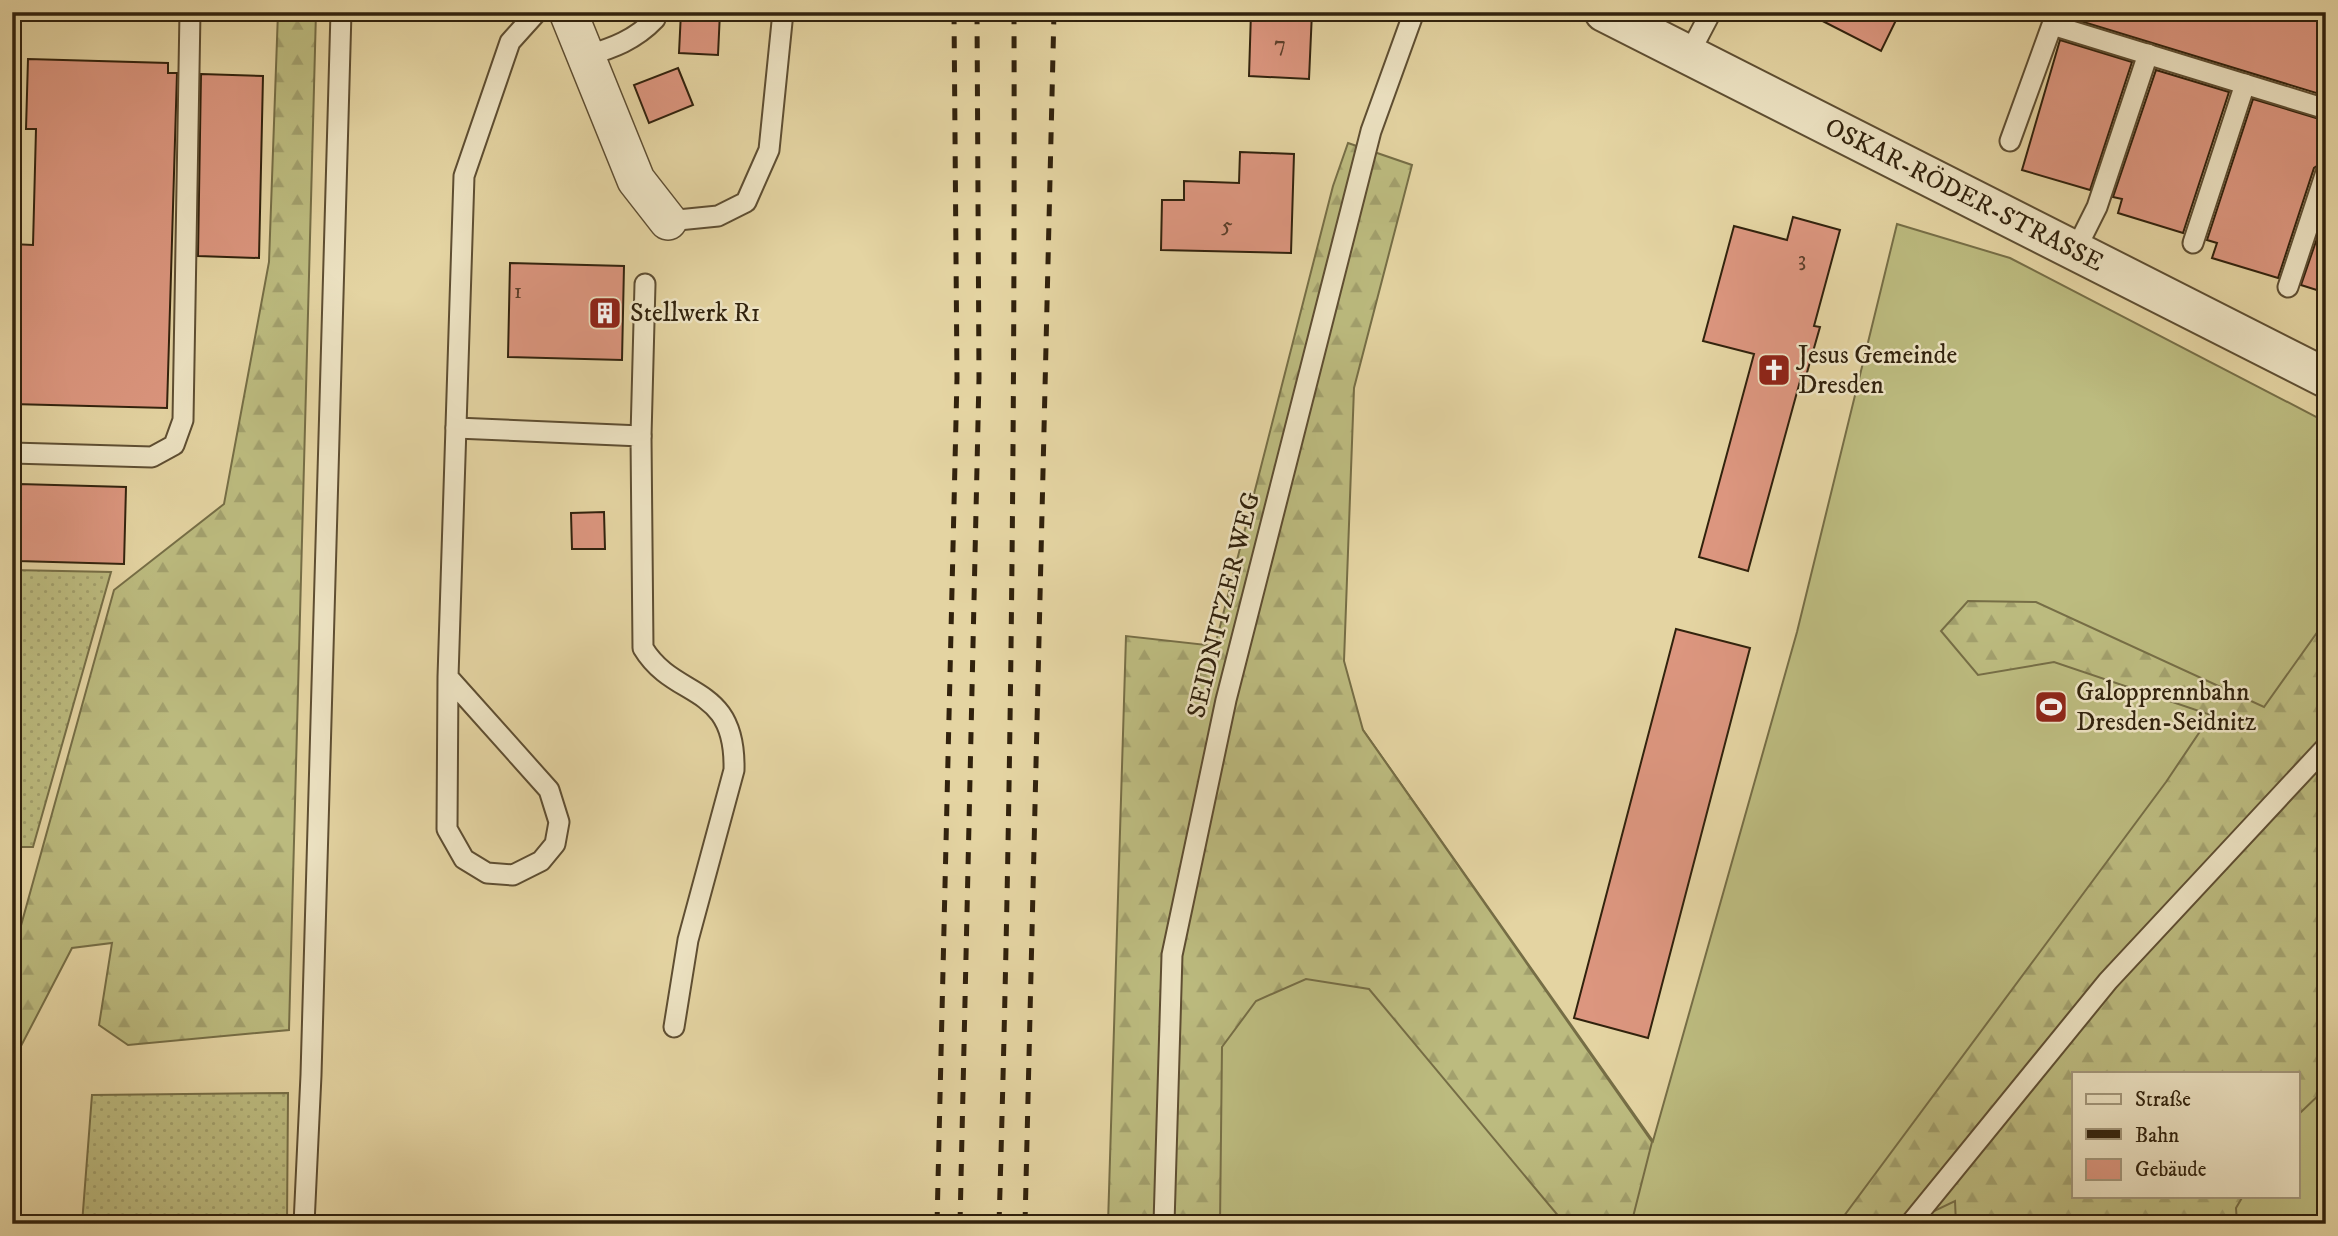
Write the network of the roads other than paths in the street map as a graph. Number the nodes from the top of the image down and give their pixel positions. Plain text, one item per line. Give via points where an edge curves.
1 (190, 12) edge
2 (341, 12) edge
3 (537, 12) edge
4 (568, 12) edge
5 (655, 12) edge
6 (783, 12) edge
7 (1414, 12) edge
8 (1604, 12) edge
9 (1711, 12) edge
10 (1689, 54) junction
11 (2148, 54) junction
12 (586, 56) junction
13 (2245, 84) junction
14 (2326, 109) edge
15 (2010, 141) dead end
16 (2326, 172) edge
17 (668, 221) joint
18 (2193, 243) dead end
19 (2075, 251) junction
20 (645, 284) dead end
21 (2288, 287) dead end
22 (2326, 378) edge
23 (456, 428) junction
24 (641, 436) junction
25 (12, 453) edge
26 (447, 677) junction
27 (2326, 747) edge
28 (674, 1027) dead end
29 (304, 1224) edge
30 (1164, 1224) edge
31 (1910, 1224) edge

1 - 25 lane via 183,420 174,445 152,457
2 - 29 lane
3 - 23 lane via 510,42 464,176
4 - 12 street
5 - 12 lane via 655,19 640,35
6 - 17 lane via 769,150 746,201 718,216
7 - 30 lane, SEIDNITZER WEG via 1368,144 1226,700 1172,955
8 - 10 street, OSKAR-RÖDER-STRASSE
9 - 10 lane
10 - 19 street, OSKAR-RÖDER-STRASSE
11 - 13 lane
11 - 15 lane via 2052,25
11 - 19 lane via 2097,207
12 - 17 street via 636,180
13 - 14 lane
13 - 18 lane
16 - 21 lane
19 - 22 street, OSKAR-RÖDER-STRASSE
20 - 24 lane
23 - 24 lane
23 - 26 lane
24 - 28 lane via 643,648 659,668 710,702 731,734 734,749 734,770 688,940
26 - 26 lane via 447,830 464,859 487,873 513,875 541,861 555,844 559,822 549,790
27 - 31 lane via 2108,981

